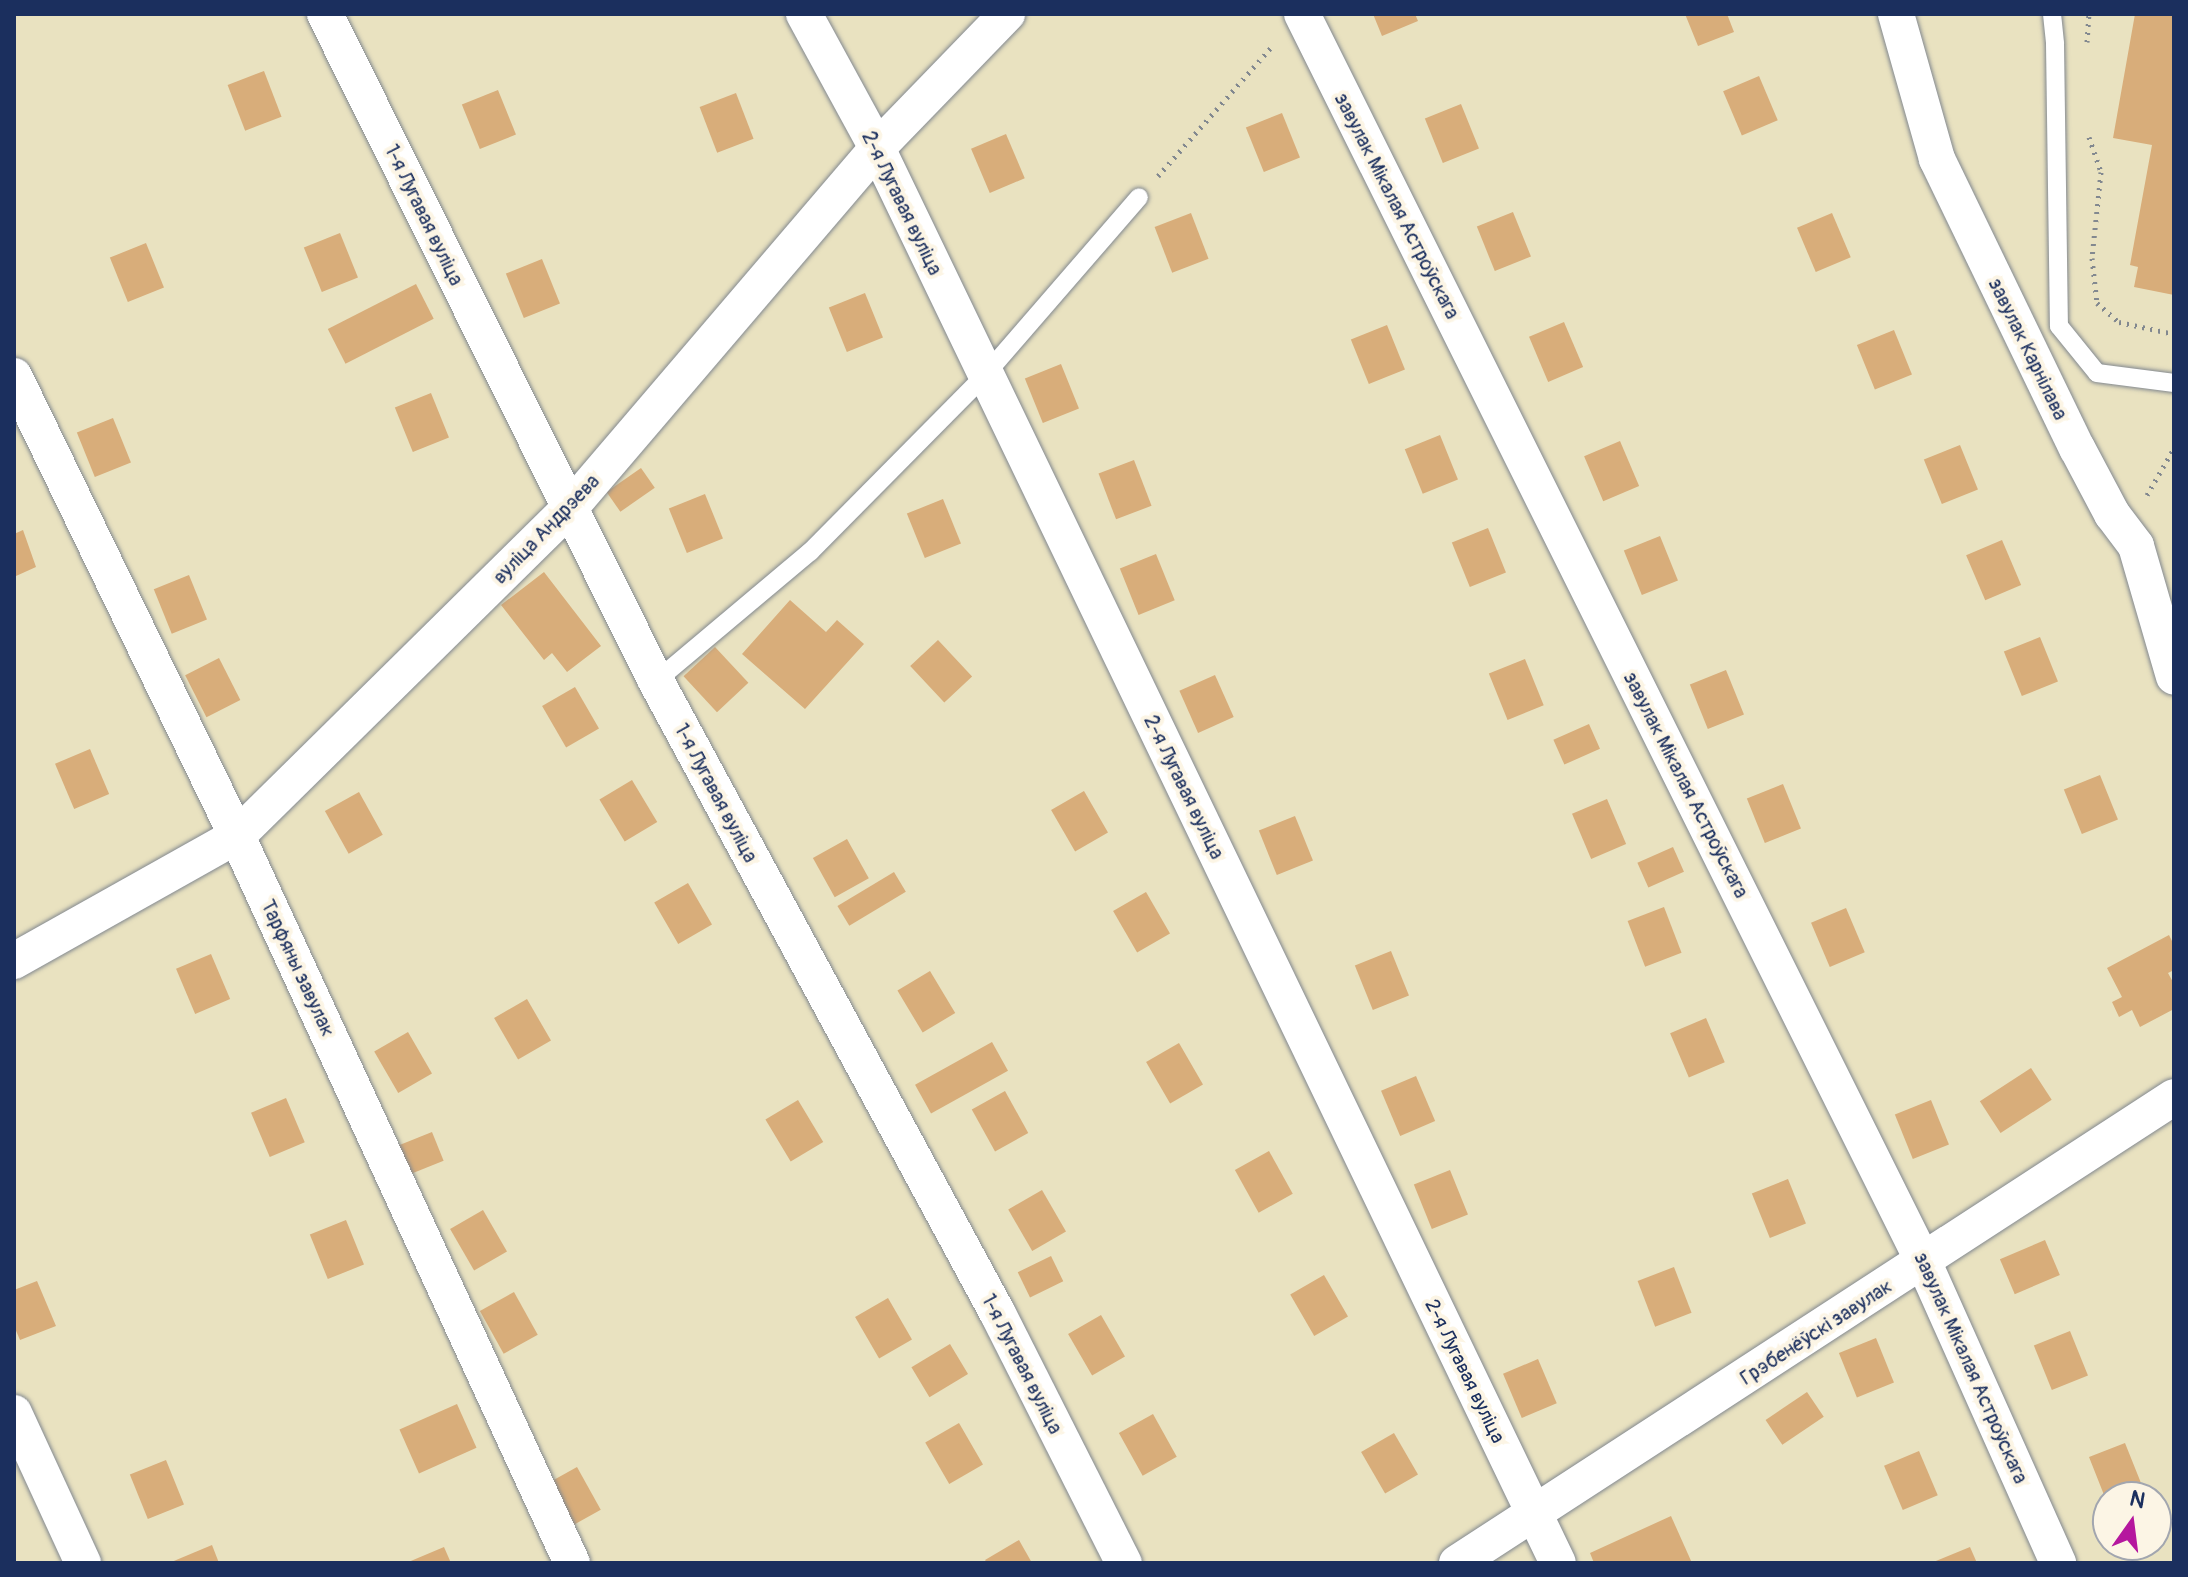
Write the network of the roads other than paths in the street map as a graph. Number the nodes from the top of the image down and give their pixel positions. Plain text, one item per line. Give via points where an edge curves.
1 (325, 14) edge
2 (804, 14) edge
3 (1007, 14) edge
4 (1896, 14) edge
5 (2052, 14) edge
6 (1291, 26) edge
7 (877, 148) junction
8 (1139, 197) road end
9 (985, 375) junction
10 (14, 376) edge
11 (2174, 383) edge
12 (569, 509) junction
13 (2174, 677) edge
14 (656, 681) junction
15 (237, 836) junction
16 (14, 961) edge
17 (2174, 1097) edge
18 (1924, 1263) junction
19 (14, 1413) edge
20 (1534, 1514) junction
21 (83, 1563) edge
22 (572, 1563) edge
23 (1124, 1563) edge
24 (1457, 1563) edge
25 (1558, 1563) edge
26 (2058, 1563) edge

1 - 12 street, 1-я Лугавая вуліца
2 - 7 street, 2-я Лугавая вуліца
3 - 7 street, вуліца Андрэева
4 - 13 street, завулак Карнілава via 1937,159 2077,448 2112,514 2136,546
5 - 11 lane via 2059,326 2097,373
6 - 18 street, завулак Мікалая Астроўскага
7 - 9 street, 2-я Лугавая вуліца
7 - 12 street, вуліца Андрэева
8 - 9 lane
9 - 14 lane via 810,552
9 - 20 street, 2-я Лугавая вуліца
10 - 15 street, Тарфяны завулак
12 - 14 street, 1-я Лугавая вуліца
12 - 15 street, вуліца Андрэева
14 - 23 street, 1-я Лугавая вуліца via 998,1314
15 - 16 street, вуліца Андрэева
15 - 22 street, Тарфяны завулак
17 - 18 street, Грэбенёўскі завулак
18 - 20 street, Грэбенёўскі завулак
18 - 26 street, завулак Мікалая Астроўскага
19 - 21 street
20 - 24 street, Грэбенёўскі завулак
20 - 25 street, 2-я Лугавая вуліца

